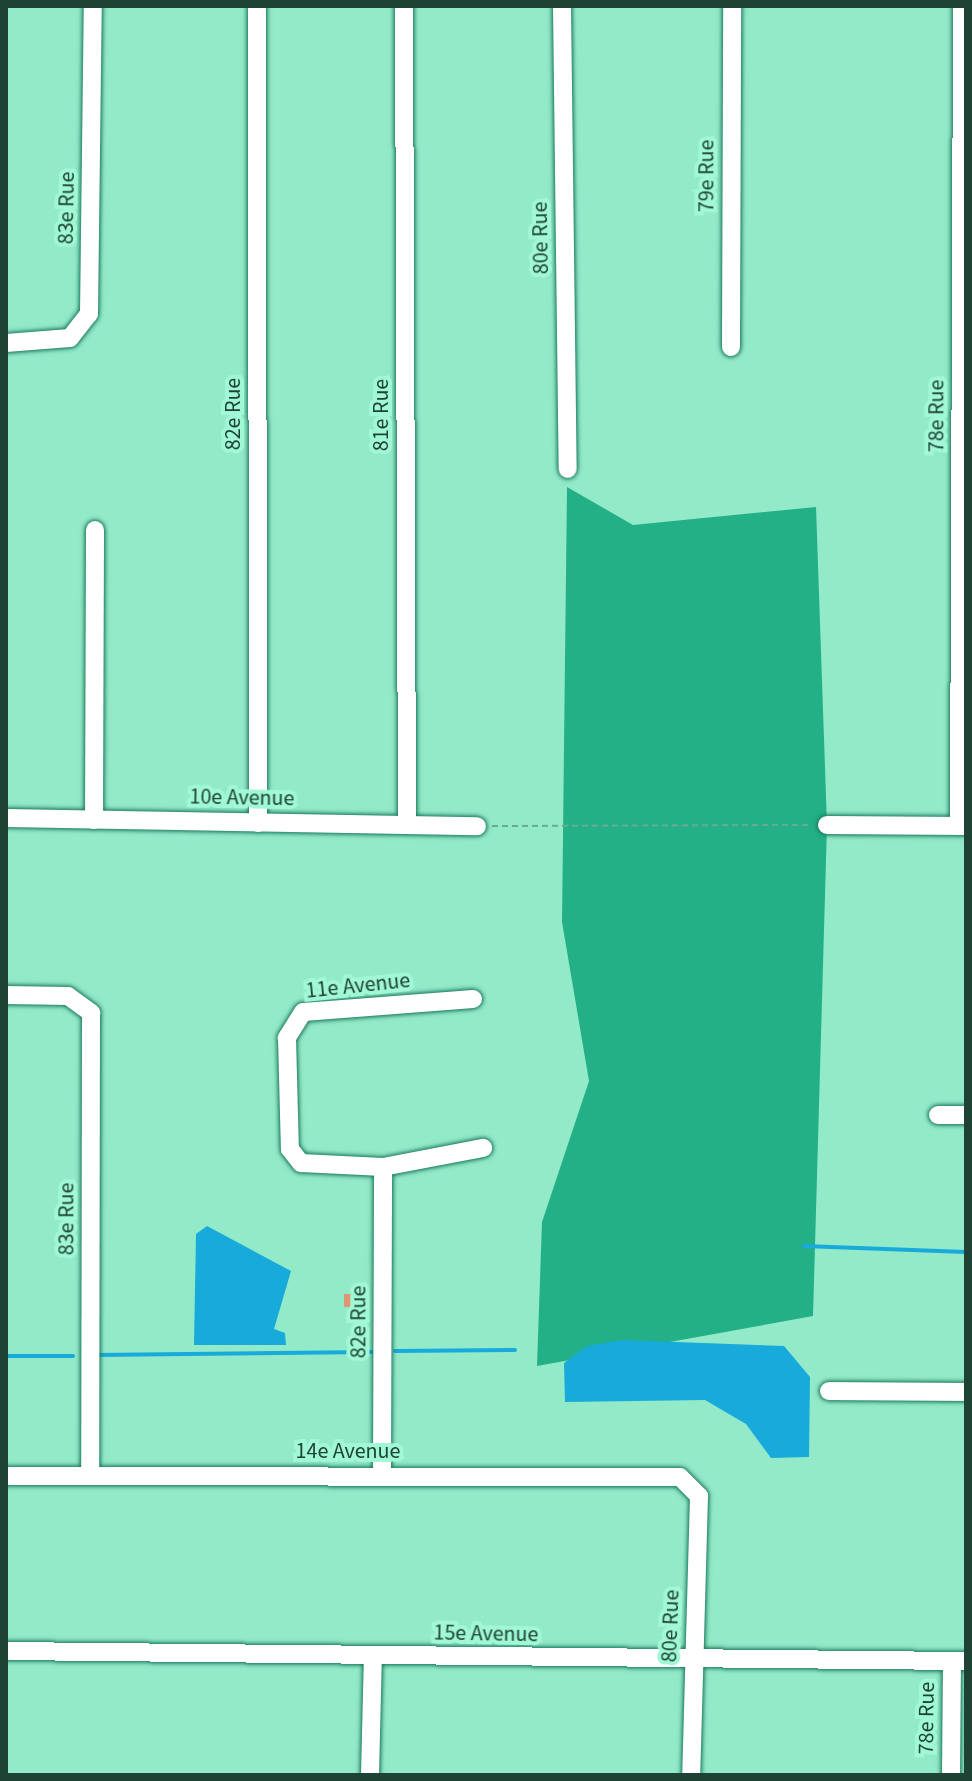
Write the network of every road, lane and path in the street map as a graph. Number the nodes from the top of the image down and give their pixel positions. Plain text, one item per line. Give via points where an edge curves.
1 (93, 6) edge
2 (257, 6) edge
3 (404, 6) edge
4 (562, 6) edge
5 (732, 6) edge
6 (962, 6) edge
7 (6, 343) edge
8 (731, 347) dead end
9 (568, 469) dead end
10 (95, 530) dead end
11 (6, 818) edge
12 (94, 820) junction
13 (258, 823) junction
14 (407, 823) junction
15 (827, 825) joint
16 (477, 826) joint
17 (963, 826) edge
18 (6, 995) edge
19 (473, 999) dead end
20 (938, 1115) dead end
21 (966, 1115) edge
22 (483, 1148) dead end
23 (383, 1167) junction
24 (829, 1391) dead end
25 (966, 1392) edge
26 (90, 1475) junction
27 (6, 1476) edge
28 (382, 1476) junction
29 (689, 1483) joint
30 (6, 1651) edge
31 (373, 1656) junction
32 (693, 1660) junction
33 (959, 1661) edge
34 (370, 1775) edge
35 (691, 1775) edge
36 (951, 1775) edge

1 - 7 street, 83e Rue via 89,314 70,338
2 - 13 street, 82e Rue
3 - 14 street, 81e Rue
4 - 9 street, 80e Rue
5 - 8 street, 79e Rue
6 - 17 street, 78e Rue
10 - 12 street
11 - 12 street, 10e Avenue
12 - 13 street, 10e Avenue
13 - 14 street, 10e Avenue
14 - 16 street, 10e Avenue
15 - 16 path
15 - 17 street
18 - 26 street, 83e Rue via 80,999 91,1013
19 - 23 street, 11e Avenue via 303,1012 291,1022 292,1159
20 - 21 street
22 - 23 street
23 - 28 street, 82e Rue
24 - 25 street
26 - 27 street, 14e Avenue
26 - 28 street, 14e Avenue
28 - 29 street, 14e Avenue
29 - 32 street, 80e Rue via 699,1496
30 - 31 street, 15e Avenue
31 - 32 street, 15e Avenue
31 - 34 street
32 - 33 street, 15e Avenue
32 - 35 street, 80e Rue
33 - 36 street, 78e Rue

